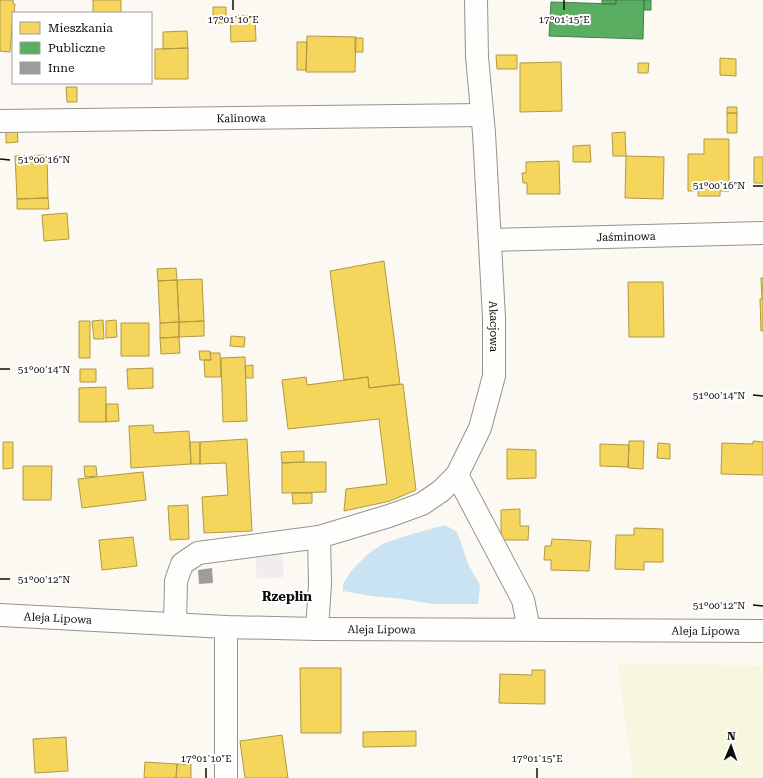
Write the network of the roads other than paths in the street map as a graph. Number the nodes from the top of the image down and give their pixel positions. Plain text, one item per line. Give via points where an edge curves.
1 (476, 0) edge
2 (482, 115) junction
3 (0, 121) edge
4 (763, 234) edge
5 (490, 240) junction
6 (457, 475) junction
7 (319, 537) junction
8 (0, 615) edge
9 (175, 624) junction
10 (226, 627) junction
11 (317, 629) junction
12 (529, 629) junction
13 (763, 631) edge
14 (226, 778) edge

1 - 2 street, Akacjowa
2 - 3 street, Kalinowa
2 - 5 street, Akacjowa
4 - 5 street, Jaśminowa
5 - 6 street, Akacjowa via 494,376 480,428
6 - 7 street via 422,504
6 - 12 street via 523,600
7 - 9 street via 198,553 182,564 176,582
7 - 11 street via 320,584
8 - 9 street, Aleja Lipowa
9 - 10 street, Aleja Lipowa
10 - 11 street, Aleja Lipowa
10 - 14 street
11 - 12 street, Aleja Lipowa
12 - 13 street, Aleja Lipowa

